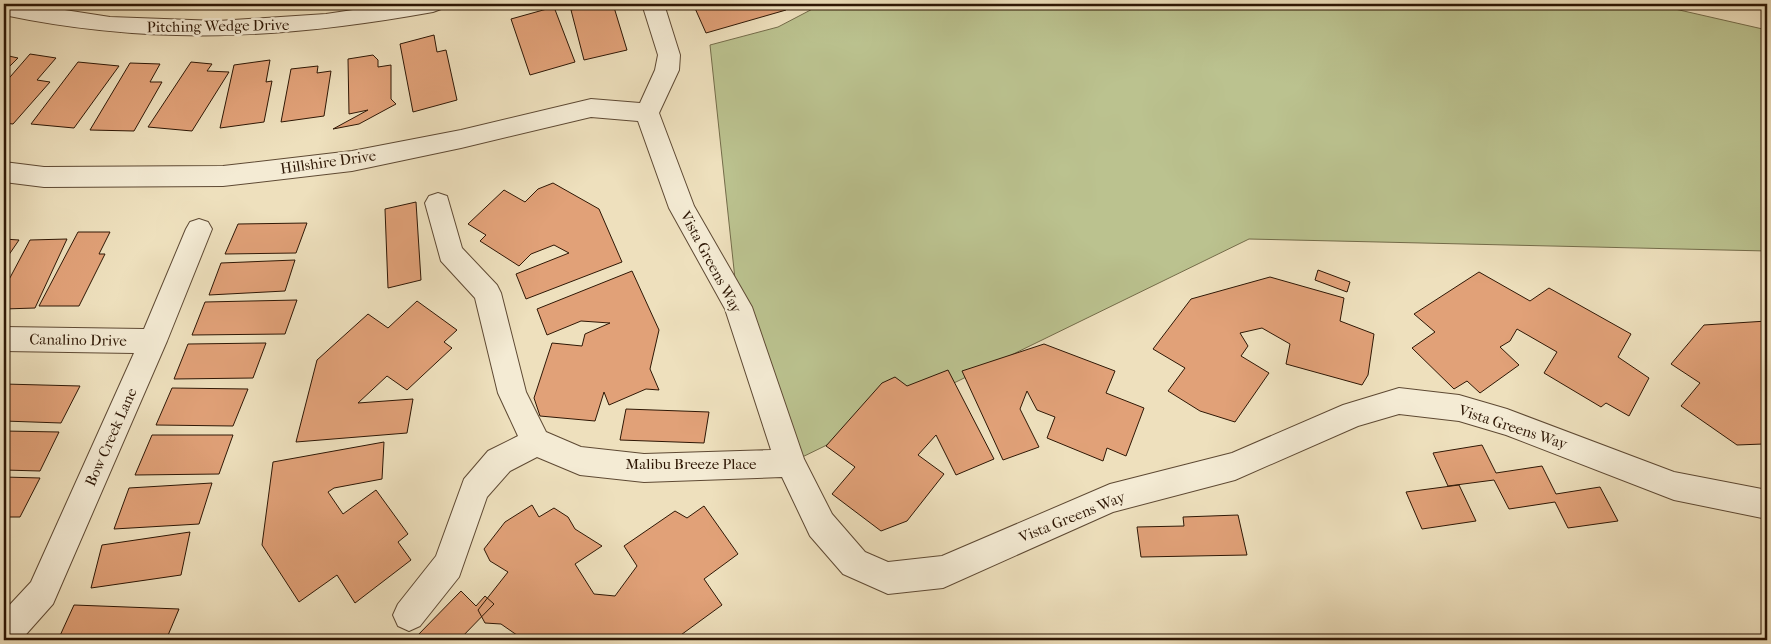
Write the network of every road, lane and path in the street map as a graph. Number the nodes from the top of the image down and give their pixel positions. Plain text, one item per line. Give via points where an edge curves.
1 (433, 4) edge
2 (653, 4) edge
3 (4, 7) edge
4 (647, 113) junction
5 (4, 172) edge
6 (438, 203) dead end
7 (199, 229) dead end
8 (4, 339) edge
9 (153, 340) junction
10 (536, 442) junction
11 (790, 463) junction
12 (1767, 505) edge
13 (409, 615) dead end
14 (4, 632) edge

1 - 3 street, Pitching Wedge Drive via 378,15 287,26 147,28 31,14
2 - 4 street via 669,56 667,70
4 - 5 street, Hillshire Drive via 591,108 352,161 223,176 44,177
4 - 11 street, Vista Greens Way via 682,208 738,307
6 - 10 street via 450,253 487,293 512,394
7 - 9 street, Bow Creek Lane
8 - 9 street, Canalino Drive
9 - 14 street, Bow Creek Lane via 42,593
10 - 11 street, Malibu Breeze Place via 580,461 644,468
10 - 13 street via 499,461 475,489 448,566
11 - 12 street, Vista Greens Way via 821,525 854,563 888,578 942,572 1110,498 1235,466 1353,414 1399,401 1460,408 1507,422 1674,486

